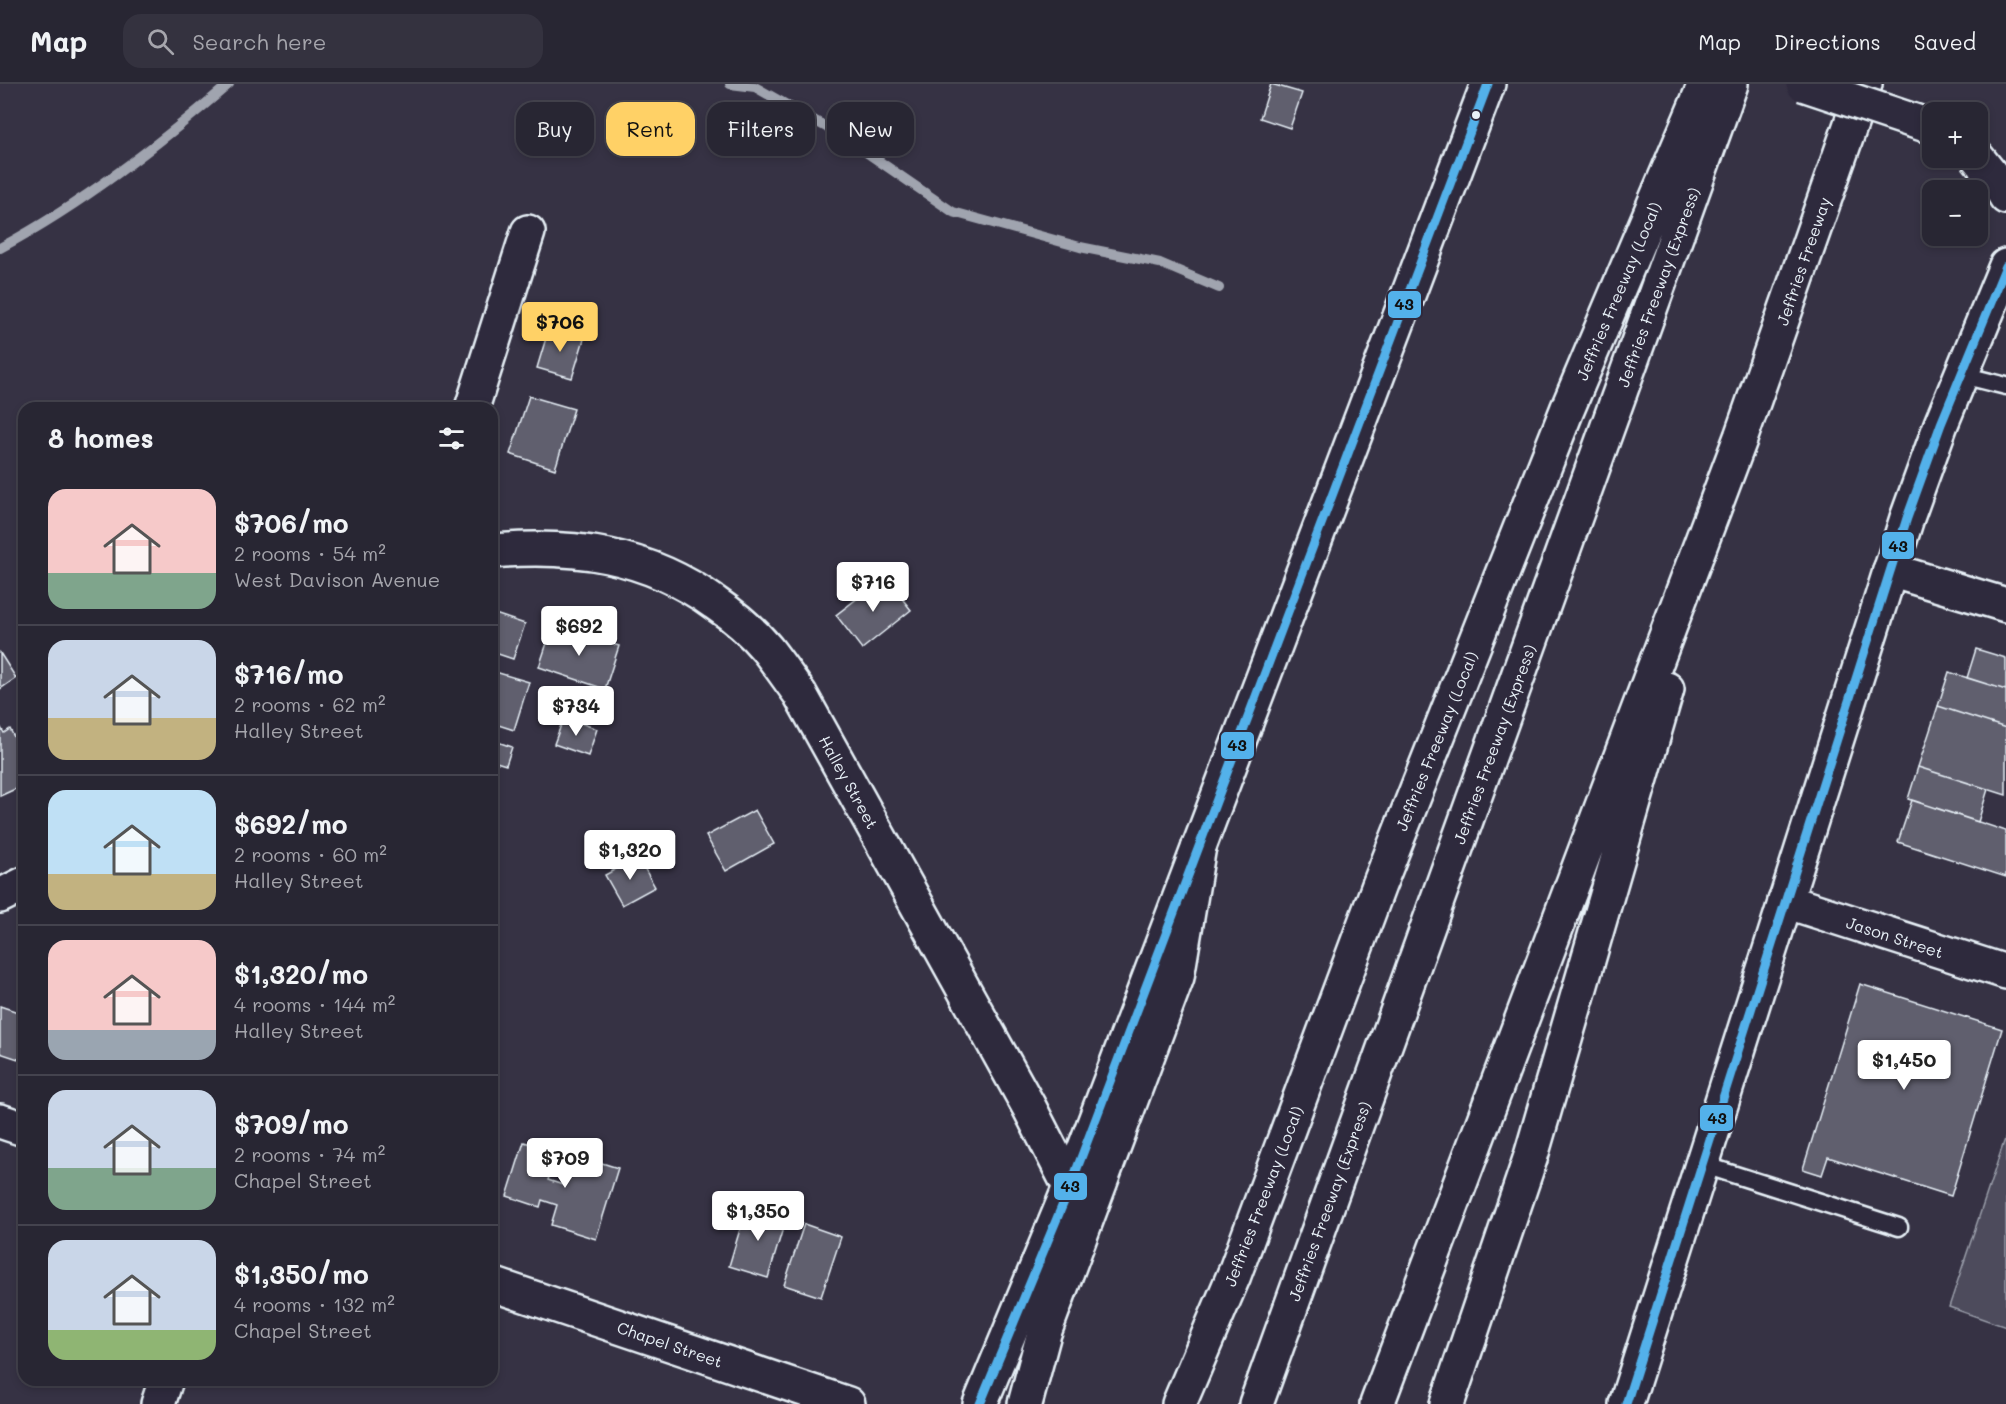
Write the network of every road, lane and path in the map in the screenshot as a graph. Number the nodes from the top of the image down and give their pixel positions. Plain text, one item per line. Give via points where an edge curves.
1 (1488, 84) edge
2 (1705, 84) edge
3 (1731, 84) edge
4 (1803, 84) edge
5 (1865, 84) edge
6 (1922, 124) edge
7 (1986, 168) edge
8 (2006, 197) edge
9 (528, 232) dead end
10 (2006, 266) edge
11 (1962, 375) junction
12 (2006, 386) edge
13 (474, 402) edge
14 (1741, 437) junction
15 (498, 550) edge
16 (1890, 570) junction
17 (2006, 604) edge
18 (1199, 846) junction
19 (18, 887) edge
20 (0, 896) edge
21 (1785, 901) junction
22 (2006, 972) edge
23 (0, 1121) edge
24 (18, 1127) edge
25 (1701, 1164) junction
26 (1070, 1187) junction
27 (1899, 1227) dead end
28 (498, 1286) edge
29 (164, 1386) edge
30 (158, 1404) edge
31 (848, 1404) edge
32 (980, 1404) edge
33 (1026, 1404) edge
34 (1179, 1404) edge
35 (1256, 1404) edge
36 (1377, 1404) edge
37 (1447, 1404) edge
38 (1626, 1404) edge

1 - 18 main road
2 - 34 main road, Jeffries Freeway (Local) via 1567,410 1379,885 1234,1275
3 - 35 main road, Jeffries Freeway (Express)
4 - 6 main road, bridge
5 - 14 main road, Jeffries Freeway
7 - 8 main road
9 - 13 main road
10 - 11 main road
11 - 12 lane
11 - 16 main road via 1910,507
14 - 36 main road
14 - 37 main road via 1531,1156
15 - 26 main road, Halley Street via 563,549 636,562 697,590 734,616 766,648 800,693
16 - 17 main road
16 - 21 main road
18 - 26 main road
18 - 33 main road via 1177,977 1044,1333
19 - 20 main road
21 - 22 main road, Jason Street
21 - 25 main road
23 - 24 main road
25 - 27 lane
25 - 38 main road
26 - 32 main road
28 - 31 main road, Chapel Street
29 - 30 main road

